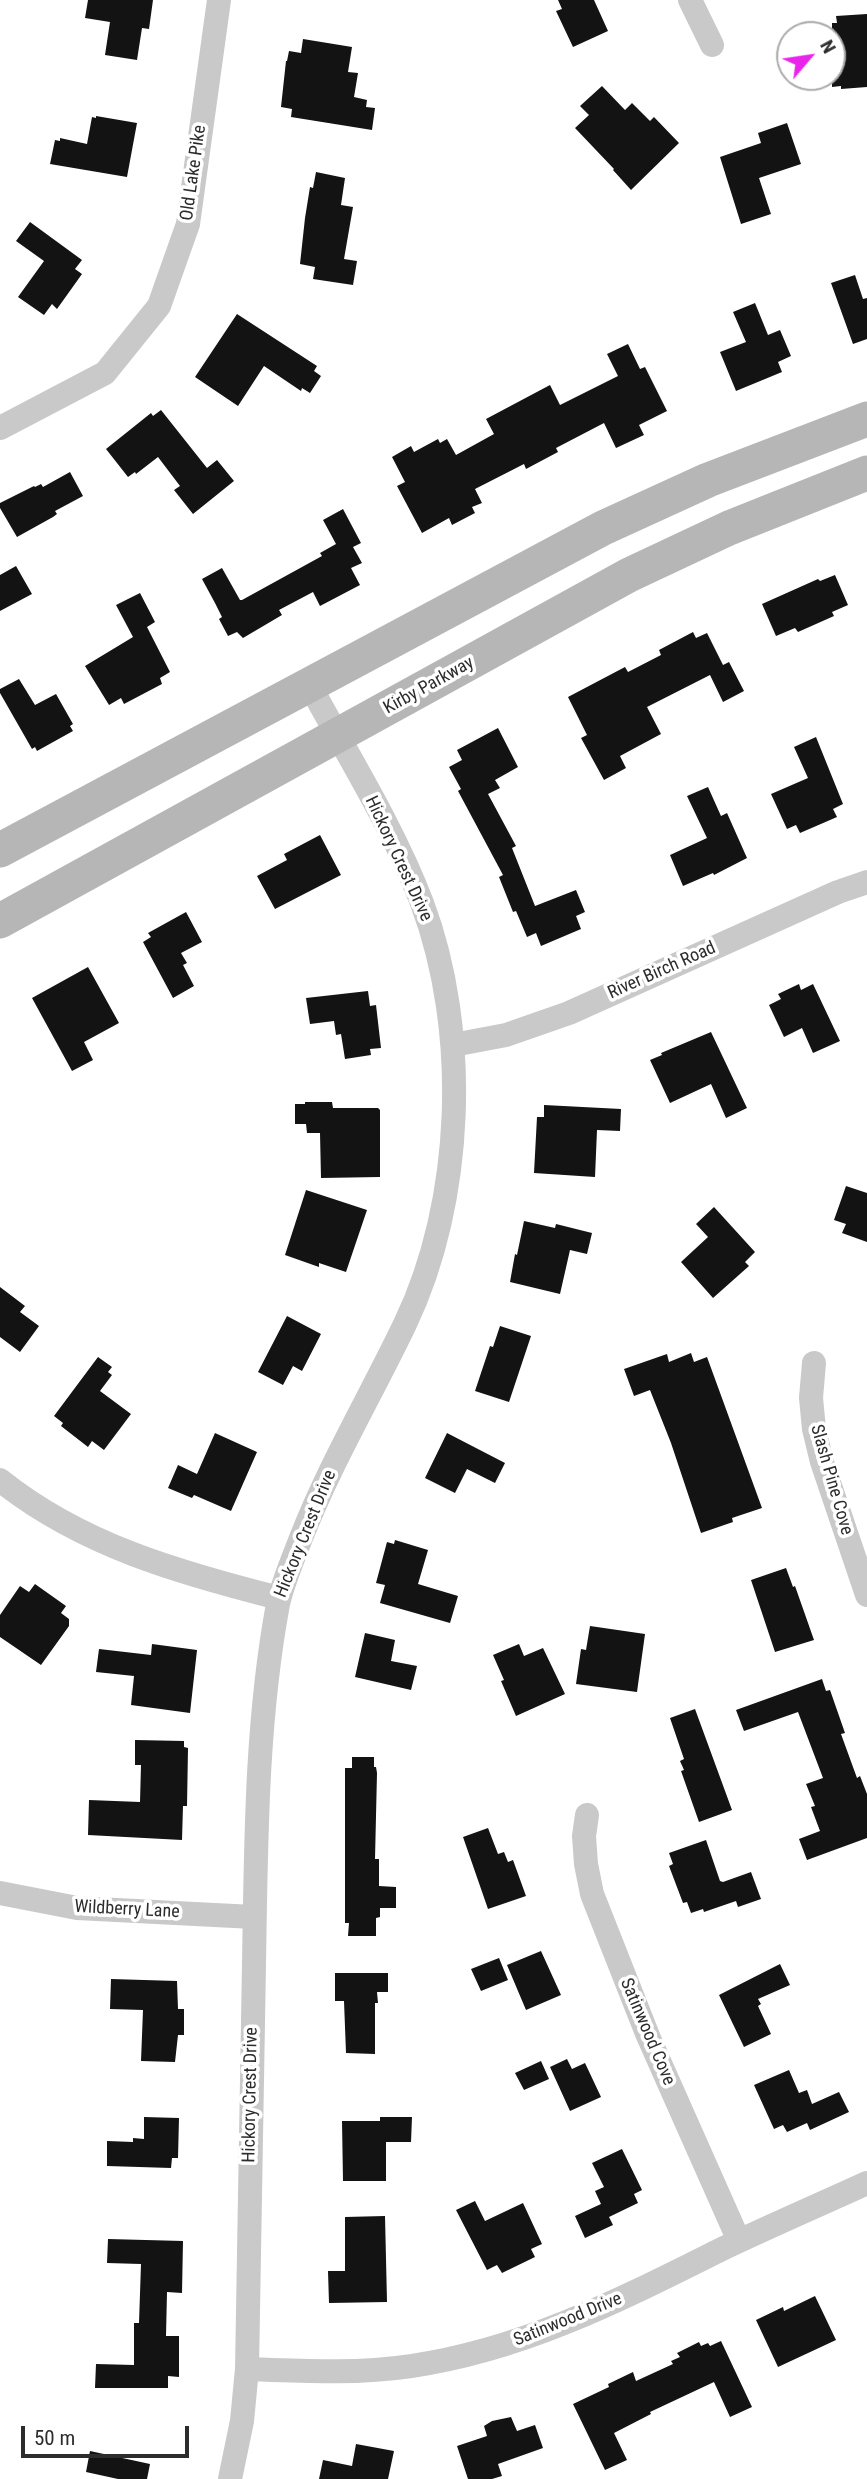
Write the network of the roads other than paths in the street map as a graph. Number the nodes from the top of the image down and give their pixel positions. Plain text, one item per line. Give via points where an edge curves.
1 (219, 0) edge
2 (690, 0) edge
3 (712, 45) dead end
4 (867, 419) edge
5 (0, 428) edge
6 (867, 473) edge
7 (309, 684) junction
8 (338, 737) junction
9 (0, 850) edge
10 (867, 882) edge
11 (0, 920) edge
12 (453, 1045) junction
13 (814, 1363) dead end
14 (0, 1480) edge
15 (867, 1595) edge
16 (279, 1598) junction
17 (587, 1815) dead end
18 (0, 1893) edge
19 (254, 1917) junction
20 (867, 2183) edge
21 (739, 2241) junction
22 (247, 2369) junction
23 (230, 2479) edge

1 - 5 street, Old Lake Pike via 188,223 159,306 105,373
2 - 3 street
4 - 7 main road via 708,480 603,528
6 - 8 main road, Kirby Parkway via 729,528 629,575
7 - 8 street, Hickory Crest Drive
7 - 9 main road
8 - 11 main road, Kirby Parkway
8 - 12 street, Hickory Crest Drive via 421,901 435,940
10 - 12 street, River Birch Road via 569,1013 506,1035
12 - 16 street, Hickory Crest Drive via 447,1181 431,1260 409,1315 311,1512
13 - 15 street, Slash Pine Cove via 814,1429
14 - 16 street via 51,1516 104,1542 173,1570
16 - 19 street, Hickory Crest Drive via 261,1749
17 - 21 street, Satinwood Cove via 584,1836 592,1894
18 - 19 street, Wildberry Lane via 77,1908
19 - 22 street, Hickory Crest Drive
20 - 21 street, Satinwood Drive
21 - 22 street, Satinwood Drive via 568,2323 493,2349 376,2370
22 - 23 street, Hickory Crest Drive

